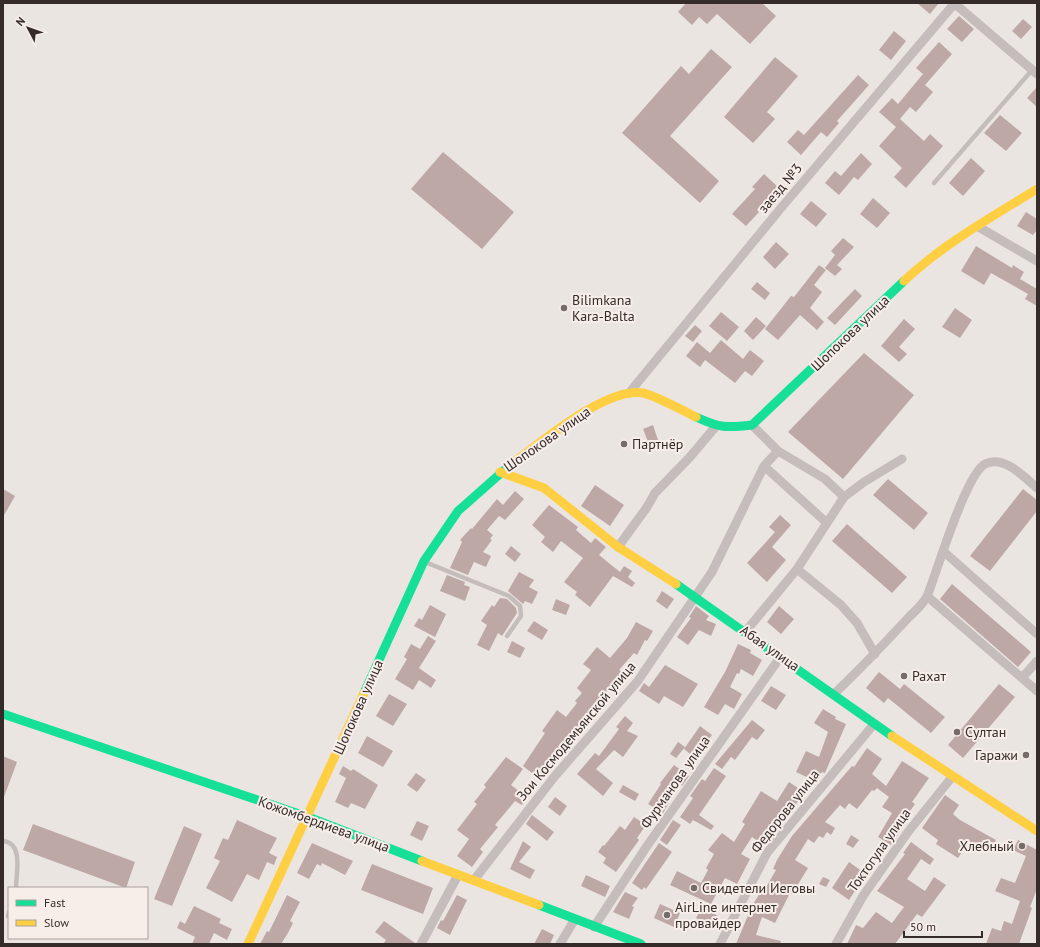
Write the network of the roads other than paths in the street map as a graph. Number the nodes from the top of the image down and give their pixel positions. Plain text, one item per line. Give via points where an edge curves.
1 (954, 3) edge
2 (1034, 72) edge
3 (934, 183) dead end
4 (1037, 189) edge
5 (977, 226) junction
6 (1037, 261) edge
7 (629, 393) junction
8 (752, 425) junction
9 (716, 426) junction
10 (778, 450) junction
11 (902, 459) dead end
12 (764, 466) junction
13 (500, 472) junction
14 (1037, 488) edge
15 (844, 497) junction
16 (827, 523) junction
17 (618, 546) junction
18 (943, 550) junction
19 (424, 561) junction
20 (797, 569) junction
21 (695, 596) junction
22 (928, 597) junction
23 (746, 631) junction
24 (1037, 634) edge
25 (507, 636) dead end
26 (874, 654) junction
27 (781, 656) junction
28 (1037, 661) edge
29 (1022, 678) junction
30 (1037, 691) edge
31 (834, 694) junction
32 (3, 714) edge
33 (874, 724) junction
34 (952, 776) junction
35 (308, 817) junction
36 (1037, 831) edge
37 (3, 842) edge
38 (458, 875) junction
39 (474, 880) junction
40 (16, 887) edge
41 (575, 920) junction
42 (594, 927) junction
43 (248, 944) edge
44 (421, 944) edge
45 (560, 944) edge
46 (640, 944) edge
47 (720, 944) edge
48 (836, 944) edge

1 - 2 street
1 - 7 street, заезд №3
2 - 3 lane
4 - 5 street, Шопокова улица
5 - 6 street
5 - 8 street, Шопокова улица via 918,268
7 - 9 street, Шопокова улица via 643,393
7 - 13 street, Шопокова улица via 617,395 593,406
8 - 9 street, Шопокова улица via 729,428
8 - 10 street
9 - 17 street via 655,493
10 - 12 street, Зои Космодемьянской улица
10 - 15 street via 825,479
11 - 15 street
12 - 16 street
12 - 21 street, Зои Космодемьянской улица via 712,572
13 - 17 street, Абая улица via 544,488
13 - 19 street, Шопокова улица via 458,511
14 - 18 street via 1005,464 997,461 984,465 978,469
15 - 16 street
16 - 20 street
17 - 21 street, Абая улица
18 - 22 street
18 - 24 street
19 - 25 lane via 509,596 520,606 521,616
19 - 35 street, Шопокова улица
20 - 23 street
20 - 26 street via 841,605 857,623
21 - 23 street, Абая улица
21 - 39 street, Зои Космодемьянской улица via 637,682 555,776
22 - 26 street
22 - 29 street
23 - 27 street, Абая улица
26 - 31 street
27 - 31 street, Абая улица
27 - 42 street, Фурманова улица via 647,846
28 - 29 street
29 - 30 street
31 - 33 street, Абая улица
32 - 35 street, Кожомбердиева улица
33 - 34 street, Абая улица
33 - 47 street, Федорова улица via 767,853
34 - 36 street, Абая улица
34 - 48 street, Токтогула улица via 862,896
35 - 38 street, Кожомбердиева улица
35 - 43 street, Шопокова улица
37 - 40 lane via 14,846 18,856
38 - 39 street, Кожомбердиева улица
38 - 44 street
39 - 41 street, Кожомбердиева улица
41 - 42 street, Кожомбердиева улица
41 - 45 street
42 - 46 street, Кожомбердиева улица

